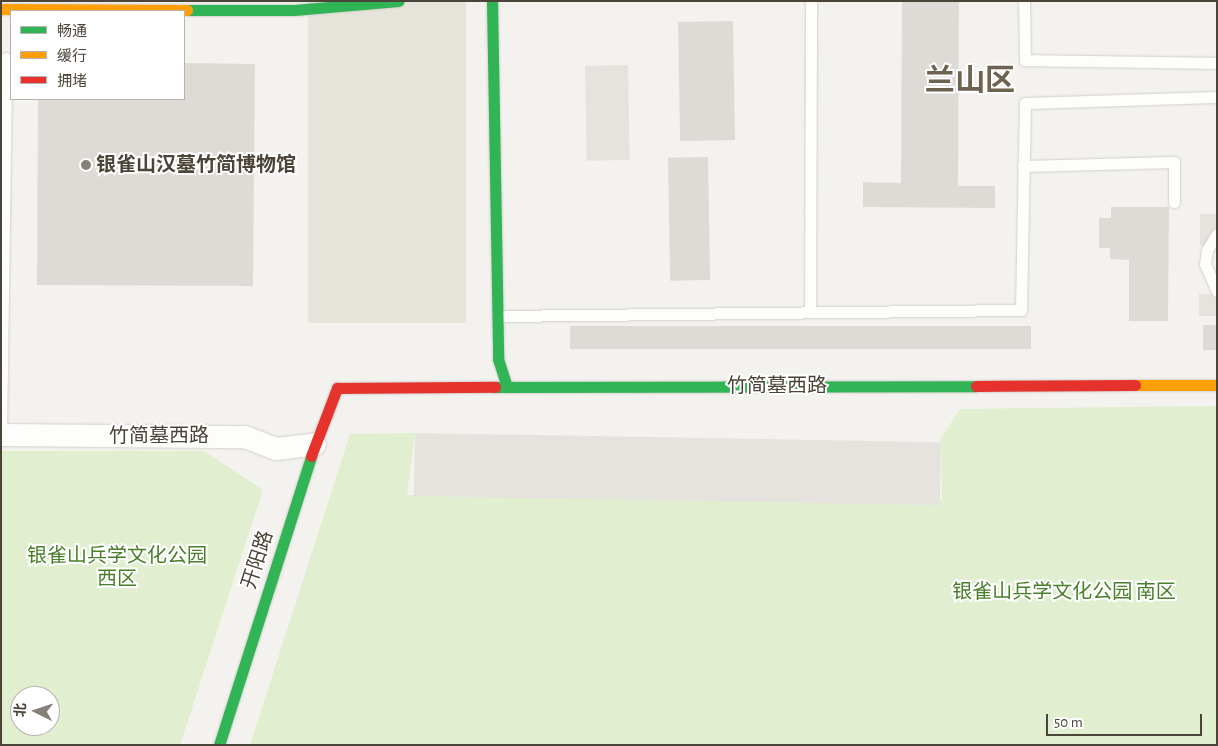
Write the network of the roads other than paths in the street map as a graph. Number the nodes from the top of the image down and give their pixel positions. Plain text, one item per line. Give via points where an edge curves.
1 (399, 1) edge
2 (492, 1) edge
3 (811, 1) edge
4 (1024, 1) edge
5 (1, 9) edge
6 (6, 58) dead end
7 (1217, 63) edge
8 (1217, 97) edge
9 (1024, 166) junction
10 (1174, 202) dead end
11 (1217, 234) edge
12 (1217, 291) edge
13 (810, 312) junction
14 (498, 316) junction
15 (1217, 385) edge
16 (506, 386) junction
17 (338, 388) joint
18 (1, 435) edge
19 (315, 444) junction
20 (218, 745) edge

1 - 5 street via 294,10
2 - 14 street
3 - 13 lane
4 - 7 lane via 1025,60
6 - 18 lane
8 - 9 lane via 1025,103
9 - 10 lane via 1174,162
9 - 13 lane via 1021,310
11 - 12 lane via 1207,250 1205,264
13 - 14 lane
14 - 16 street via 498,359
15 - 16 street, 竹简墓西路
16 - 17 street, 竹简墓西路
17 - 19 street, 开阳路
18 - 19 street, 竹简墓西路 via 245,437 277,449
19 - 20 street, 开阳路

